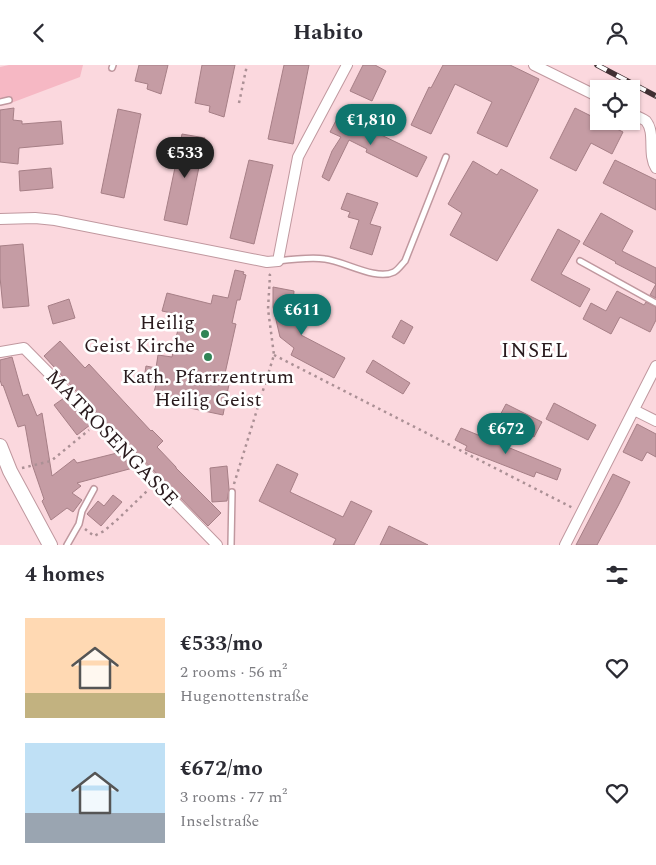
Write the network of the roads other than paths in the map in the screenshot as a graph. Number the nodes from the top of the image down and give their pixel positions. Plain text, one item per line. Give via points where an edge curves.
1 (347, 65) edge
2 (534, 65) edge
3 (590, 93) edge
4 (9, 100) dead end
5 (0, 102) edge
6 (640, 118) edge
7 (446, 157) dead end
8 (656, 168) edge
9 (0, 219) edge
10 (278, 261) junction
11 (580, 261) dead end
12 (656, 303) edge
13 (0, 352) edge
14 (656, 366) edge
15 (634, 410) junction
16 (656, 421) edge
17 (0, 446) edge
18 (94, 489) dead end
19 (232, 491) road end
20 (50, 545) edge
21 (67, 545) edge
22 (217, 545) edge
23 (231, 545) edge
24 (565, 545) edge

1 - 10 street via 298,157
2 - 3 street
4 - 5 lane
6 - 8 street via 646,121 653,133 652,162
7 - 10 lane via 405,261 394,272 381,274 326,259
9 - 10 street via 55,221 267,262
11 - 12 lane
13 - 22 street, MATROSENGASSE via 24,348
14 - 15 street
15 - 16 street
15 - 24 street
17 - 20 street
18 - 21 lane via 82,511 80,524
19 - 23 lane

